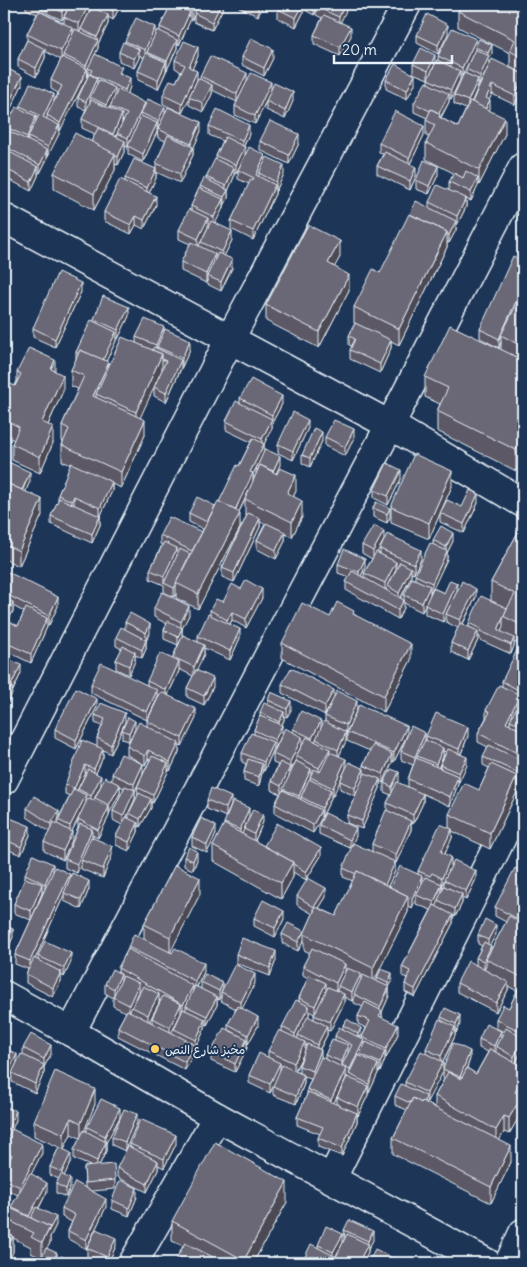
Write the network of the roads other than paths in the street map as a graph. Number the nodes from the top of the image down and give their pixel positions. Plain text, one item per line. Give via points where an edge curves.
1 (407, 4) edge
2 (523, 167) edge
3 (4, 218) edge
4 (230, 339) junction
5 (390, 425) junction
6 (523, 502) edge
7 (4, 780) edge
8 (523, 795) edge
9 (4, 995) edge
10 (71, 1032) junction
11 (217, 1117) junction
12 (332, 1178) junction
13 (523, 1233) edge
14 (133, 1263) edge
15 (487, 1263) edge
16 (509, 1263) edge

1 - 4 street
2 - 5 street
3 - 4 street
4 - 5 street
4 - 7 street
5 - 6 street
5 - 10 street
8 - 12 street
9 - 10 street
10 - 11 street
11 - 12 street
11 - 14 street
12 - 15 street
13 - 16 street

